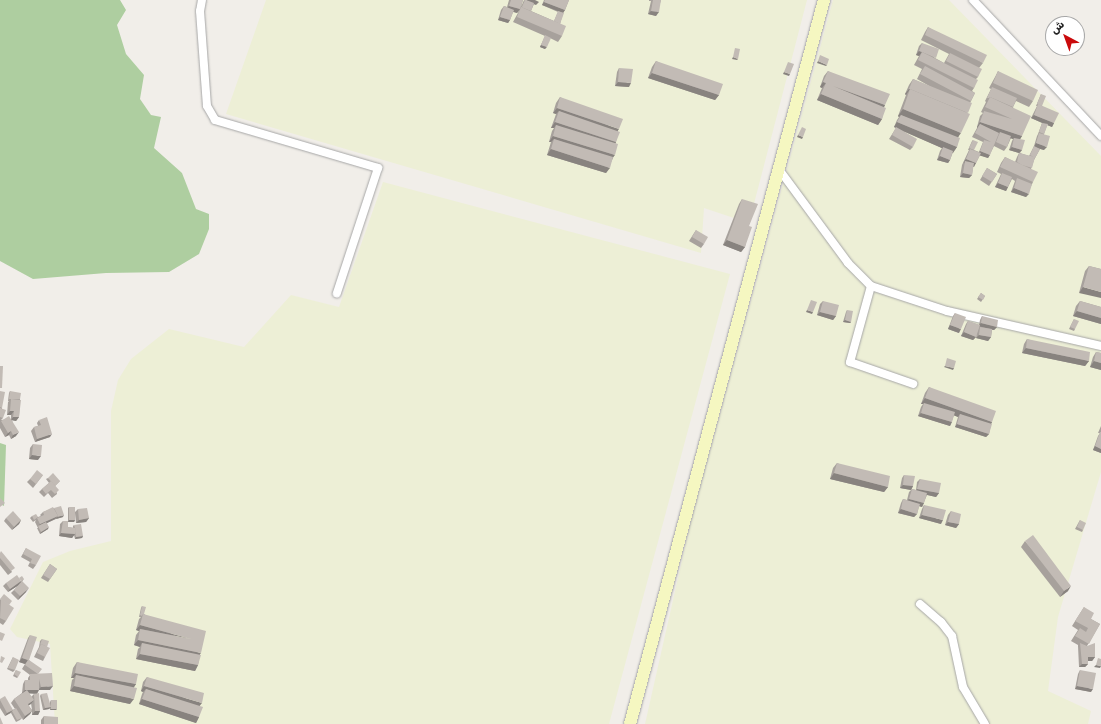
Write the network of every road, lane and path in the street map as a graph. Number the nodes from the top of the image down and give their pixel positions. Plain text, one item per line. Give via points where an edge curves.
1 (202, 0) edge
2 (824, 0) edge
3 (973, 0) edge
4 (1101, 136) edge
5 (778, 168) junction
6 (872, 286) junction
7 (337, 293) dead end
8 (1101, 346) edge
9 (913, 384) dead end
10 (920, 604) dead end
11 (630, 724) edge
12 (985, 724) edge

1 - 7 street via 200,12 207,106 215,120 378,168
2 - 5 main road
3 - 4 street
5 - 6 street via 848,263
5 - 11 main road
6 - 8 street via 947,311
6 - 9 street via 850,362
10 - 12 street via 941,622 952,636 963,687

